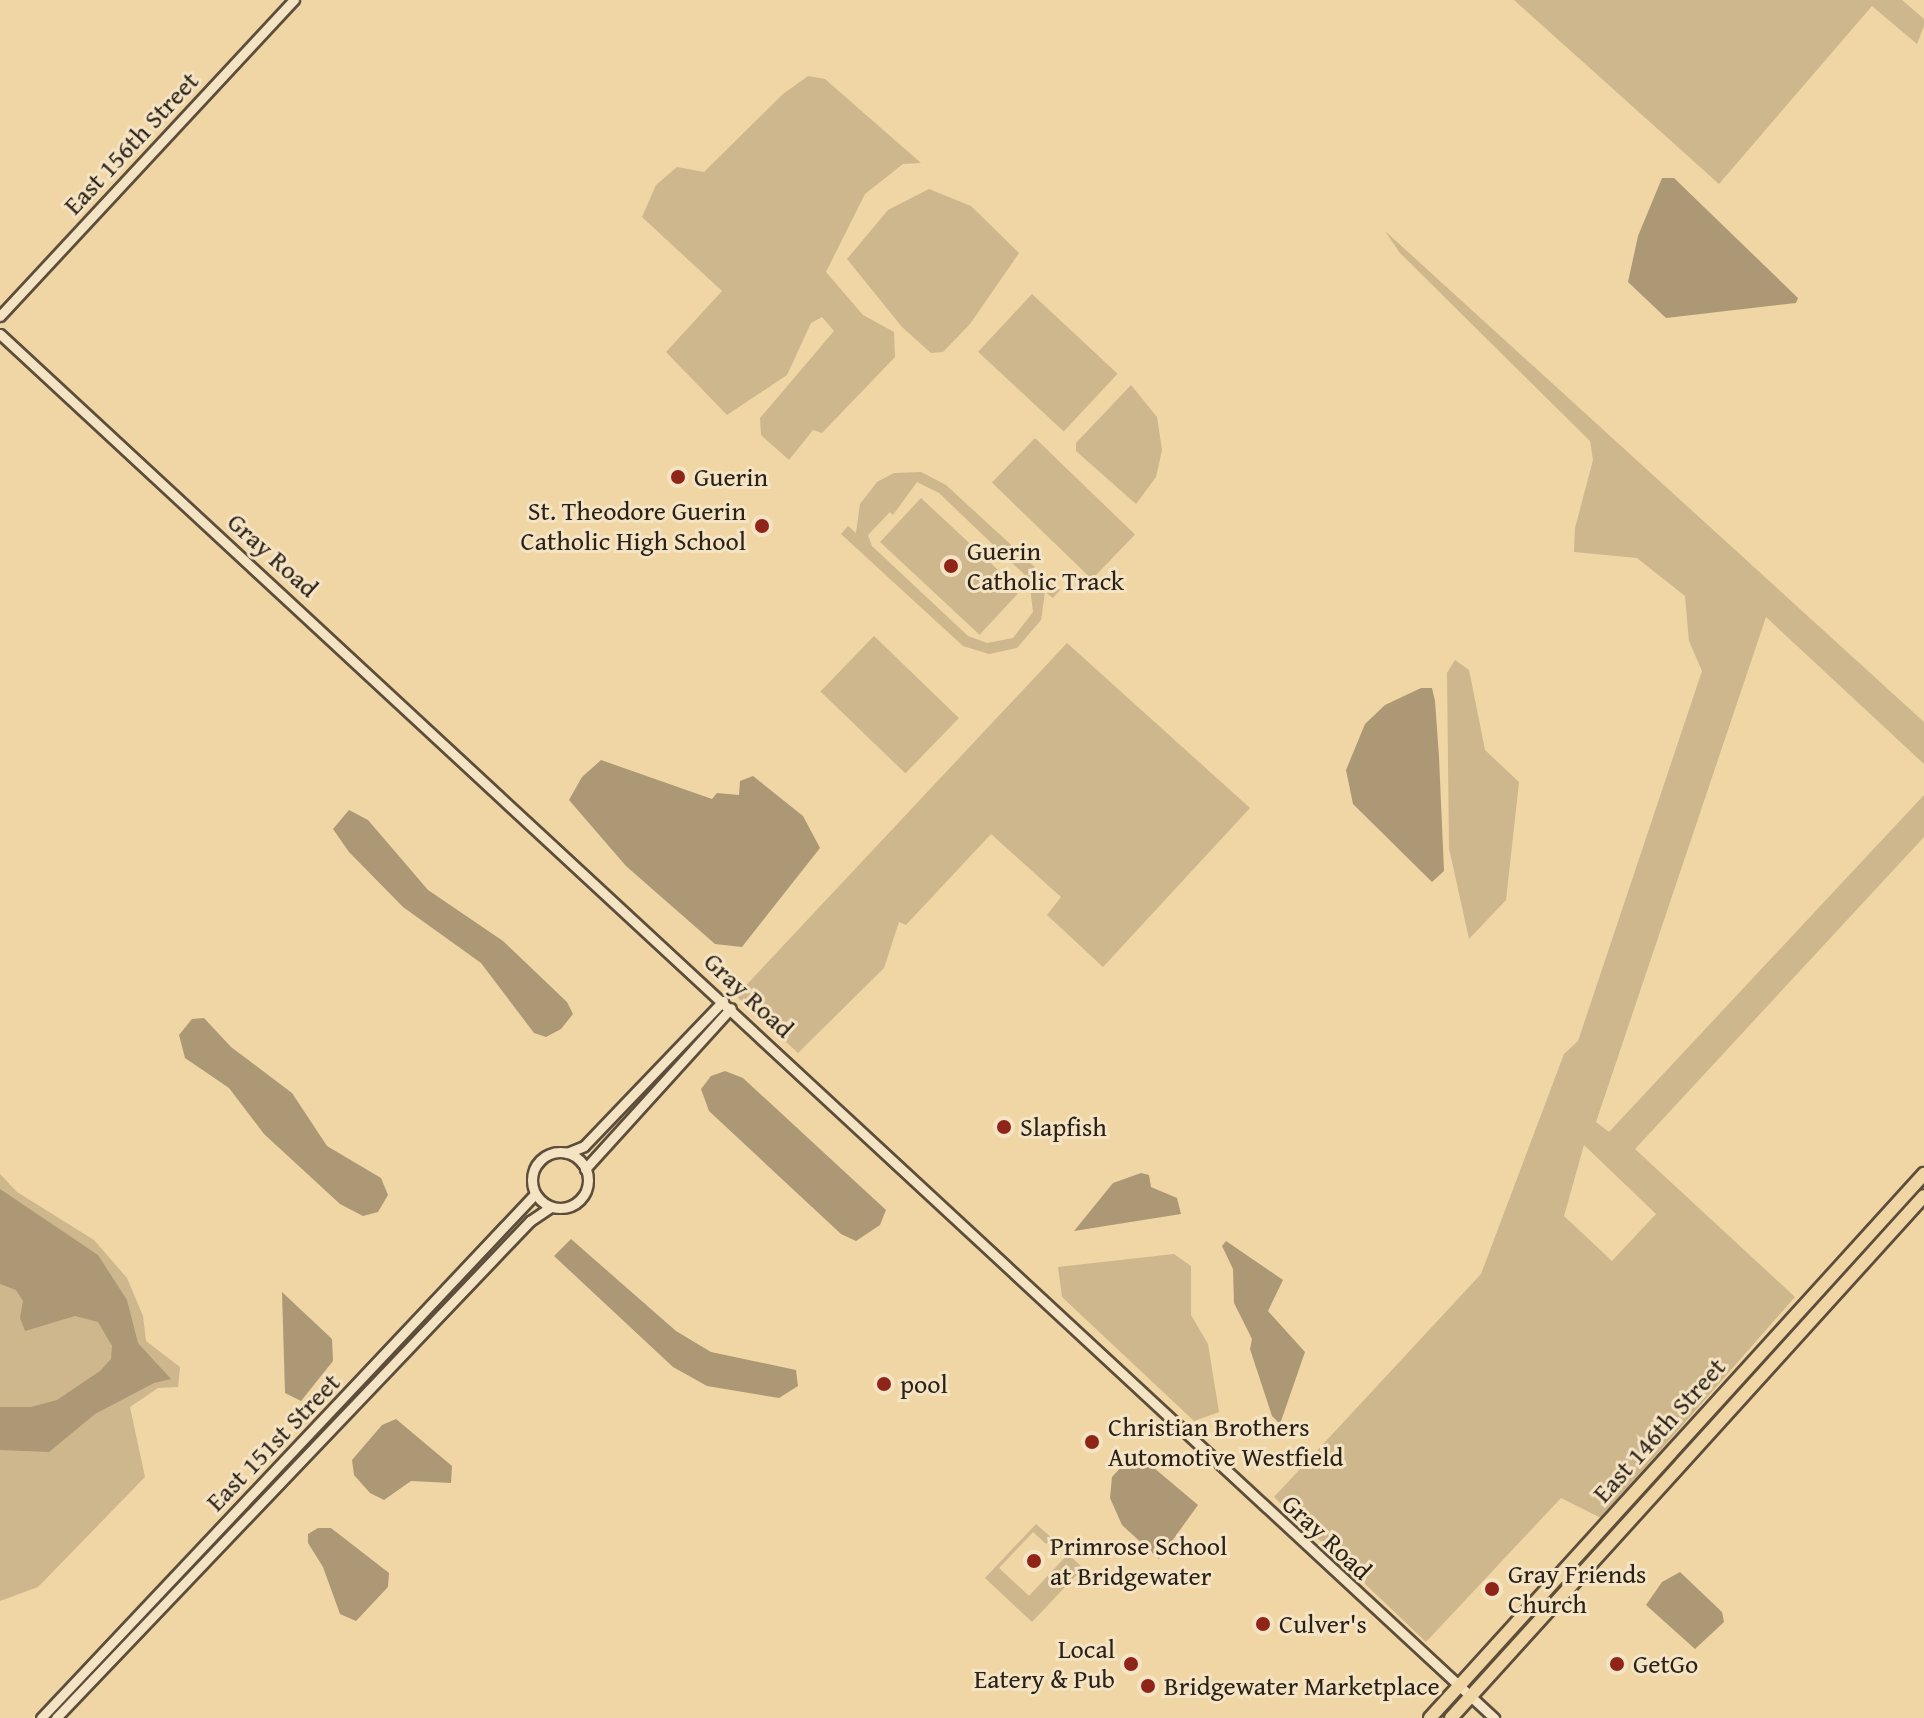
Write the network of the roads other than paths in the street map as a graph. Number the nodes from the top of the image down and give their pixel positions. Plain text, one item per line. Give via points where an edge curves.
1 (294, 0) edge
2 (0, 316) edge
3 (0, 334) edge
4 (727, 1004) junction
5 (567, 1153) junction
6 (585, 1169) junction
7 (1924, 1174) edge
8 (535, 1194) junction
9 (1924, 1196) edge
10 (551, 1207) junction
11 (1465, 1692) junction
12 (41, 1718) edge
13 (56, 1718) edge
14 (1430, 1718) edge
15 (1451, 1718) edge
16 (1494, 1718) edge

1 - 2 street, East 156th Street
3 - 4 street, Gray Road
4 - 5 street via 584,1146
4 - 6 street
4 - 11 street, Gray Road
5 - 6 street
5 - 8 street via 539,1161 532,1179
6 - 10 street via 588,1184 581,1199 565,1208
7 - 11 main road, East 146th Street via 1656,1464
8 - 10 street
8 - 12 street, East 151st Street
9 - 11 main road, East 146th Street
10 - 13 street, East 151st Street via 530,1221
11 - 14 main road, East 146th Street
11 - 15 main road, East 146th Street
11 - 16 street, Gray Road

